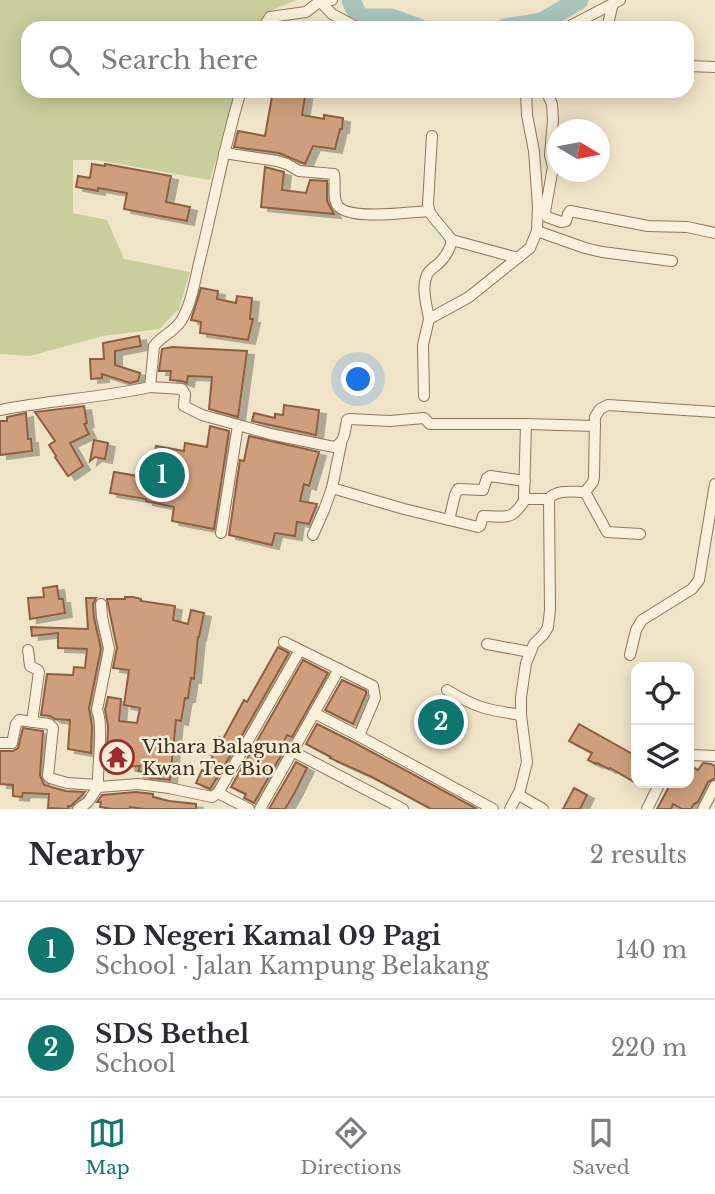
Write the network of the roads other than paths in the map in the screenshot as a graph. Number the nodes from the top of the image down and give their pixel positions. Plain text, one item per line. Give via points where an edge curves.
1 (332, 0) edge
2 (319, 1) edge
3 (616, 2) edge
4 (267, 21) edge
5 (345, 21) edge
6 (579, 21) edge
7 (609, 21) edge
8 (694, 66) edge
9 (715, 67) edge
10 (239, 98) edge
11 (526, 98) edge
12 (550, 98) edge
13 (432, 136) dead end
14 (224, 153) junction
15 (429, 211) junction
16 (537, 231) junction
17 (715, 233) edge
18 (452, 240) junction
19 (518, 258) junction
20 (672, 261) dead end
21 (429, 320) junction
22 (150, 387) junction
23 (424, 397) dead end
24 (0, 410) edge
25 (715, 412) edge
26 (526, 424) junction
27 (238, 425) junction
28 (595, 426) junction
29 (341, 444) junction
30 (525, 481) junction
31 (715, 484) edge
32 (332, 488) junction
33 (585, 492) junction
34 (526, 498) junction
35 (549, 499) junction
36 (449, 520) junction
37 (220, 533) dead end
38 (640, 534) dead end
39 (313, 535) dead end
40 (101, 604) dead end
41 (284, 642) dead end
42 (487, 644) dead end
43 (28, 650) dead end
44 (300, 650) junction
45 (530, 652) junction
46 (630, 655) dead end
47 (340, 669) junction
48 (447, 690) dead end
49 (314, 713) junction
50 (521, 715) junction
51 (32, 722) junction
52 (359, 736) junction
53 (0, 743) edge
54 (292, 751) junction
55 (694, 755) edge
56 (715, 756) edge
57 (98, 786) junction
58 (715, 786) edge
59 (658, 788) edge
60 (218, 793) junction
61 (519, 795) junction
62 (78, 809) edge
63 (249, 809) edge
64 (260, 809) edge
65 (403, 809) edge
66 (493, 809) edge
67 (510, 809) edge
68 (543, 809) edge
69 (647, 809) edge
70 (703, 809) edge

1 - 2 street
2 - 4 street via 306,12
2 - 5 street
3 - 6 street
3 - 7 street
8 - 9 street
10 - 14 street
11 - 16 street
12 - 17 street via 553,167 547,217 566,221 570,211
13 - 15 street
14 - 15 street via 276,161 299,171 334,174 338,205 349,213
14 - 22 street via 189,303 179,324 154,346
15 - 18 street
16 - 19 street via 530,248
16 - 20 street via 585,248
18 - 19 street
18 - 21 street via 447,254 426,276
19 - 21 street via 469,297
21 - 23 street via 423,345
22 - 24 street
22 - 27 street via 182,389 186,408
25 - 28 street via 608,405 595,417
26 - 28 street
26 - 29 street via 349,419
26 - 30 street
27 - 29 street via 324,445
27 - 37 street
28 - 33 street via 594,477
29 - 32 street
30 - 34 street
30 - 36 street via 490,475 483,490 458,489
31 - 46 street via 699,580 642,620
32 - 36 street
32 - 39 street
33 - 35 street via 557,492
33 - 38 street via 607,532
34 - 35 street
34 - 36 street via 508,517 484,516 480,526
35 - 45 street via 548,627
40 - 57 street via 109,649 97,710
41 - 44 street
42 - 45 street
43 - 51 street via 30,666 39,672
44 - 47 street
44 - 60 street
45 - 50 street
47 - 49 street
47 - 52 street via 375,691
48 - 50 street via 481,708
49 - 52 street
49 - 54 street
50 - 61 street via 527,762
51 - 53 street via 19,720 12,743
51 - 57 street via 53,728 50,778
52 - 66 street
54 - 64 street
54 - 65 street
55 - 56 street
57 - 60 street via 138,784 212,797
57 - 62 street via 88,803
58 - 70 street
59 - 69 street
60 - 63 street
61 - 67 street
61 - 68 street

